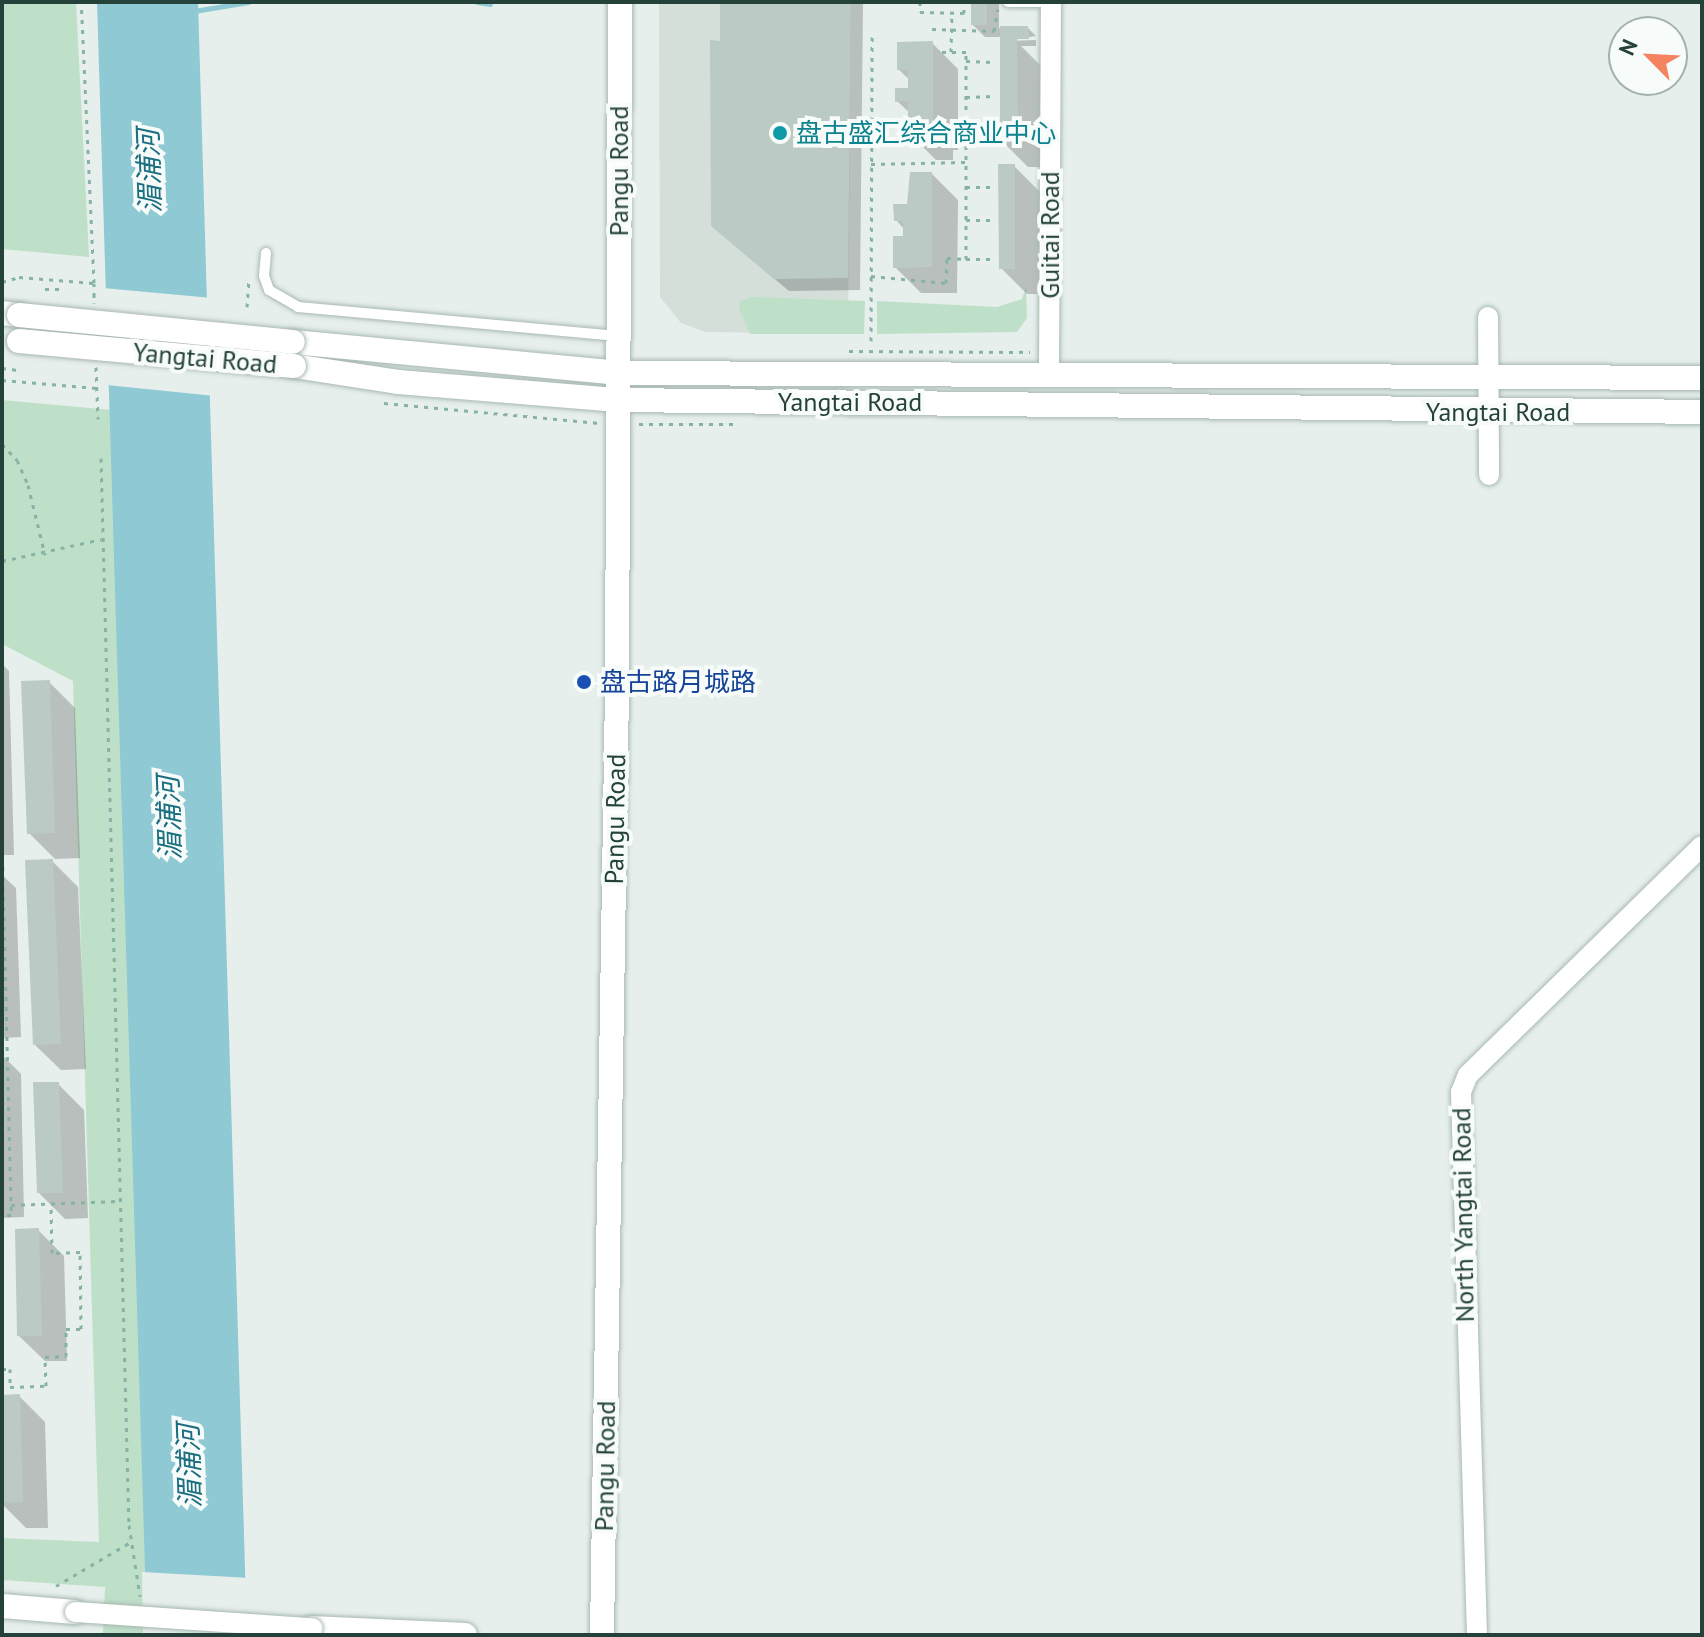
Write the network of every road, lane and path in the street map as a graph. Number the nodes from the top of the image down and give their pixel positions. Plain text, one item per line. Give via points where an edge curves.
1 (81, 2) edge
2 (620, 2) edge
3 (920, 2) edge
4 (964, 2) edge
5 (1008, 2) edge
6 (1051, 2) edge
7 (952, 12) junction
8 (994, 26) dead end
9 (932, 29) dead end
10 (952, 29) junction
11 (872, 37) dead end
12 (936, 52) dead end
13 (951, 52) junction
14 (966, 61) junction
15 (993, 62) dead end
16 (994, 96) dead end
17 (966, 97) junction
18 (966, 130) junction
19 (994, 130) dead end
20 (966, 162) junction
21 (871, 164) junction
22 (966, 187) junction
23 (992, 187) dead end
24 (966, 220) junction
25 (992, 220) dead end
26 (266, 253) dead end
27 (966, 259) junction
28 (993, 259) dead end
29 (251, 268) dead end
30 (871, 276) junction
31 (2, 282) edge
32 (45, 289) dead end
33 (59, 289) dead end
34 (247, 307) dead end
35 (10, 314) edge
36 (1488, 317) dead end
37 (618, 336) junction
38 (10, 340) edge
39 (871, 341) dead end
40 (846, 351) dead end
41 (293, 354) junction
42 (1049, 363) junction
43 (2, 368) edge
44 (18, 370) dead end
45 (618, 373) junction
46 (1488, 378) junction
47 (1702, 378) edge
48 (2, 380) edge
49 (97, 388) dead end
50 (618, 400) junction
51 (1489, 412) junction
52 (1702, 412) edge
53 (2, 444) edge
54 (101, 458) dead end
55 (1489, 475) dead end
56 (102, 539) junction
57 (45, 555) junction
58 (2, 561) edge
59 (2, 837) edge
60 (1702, 846) edge
61 (4, 1032) edge
62 (120, 1201) junction
63 (51, 1204) junction
64 (11, 1205) junction
65 (2, 1215) edge
66 (2, 1369) edge
67 (130, 1543) junction
68 (56, 1586) dead end
69 (2, 1606) edge
70 (140, 1608) dead end
71 (75, 1612) joint
72 (312, 1628) joint
73 (465, 1635) edge
74 (602, 1635) edge
75 (1477, 1635) edge

1 - 31 path via 94,283 19,277
2 - 37 main road, Pangu Road
3 - 7 path via 920,12
4 - 7 path via 964,13
5 - 6 lane
6 - 42 street, Guitai Road
7 - 10 path
8 - 10 path via 994,31
9 - 10 path
10 - 13 path
11 - 21 path
12 - 13 path
13 - 14 path via 966,52
14 - 15 path
14 - 17 path
16 - 17 path
17 - 18 path
18 - 19 path
18 - 20 path
20 - 21 path
20 - 22 path
21 - 30 path
22 - 23 path
22 - 24 path
24 - 25 path
24 - 27 path
26 - 37 lane via 269,290 298,307
27 - 28 path
27 - 30 path via 947,258 946,283
29 - 34 path, Yangtai Road
30 - 39 path
32 - 33 path
35 - 41 main road, Yangtai Road, bridge
36 - 46 street
37 - 45 main road, Pangu Road
38 - 41 main road, Yangtai Road, bridge
40 - 42 path, Yangtai Road
41 - 45 main road, Yangtai Road
41 - 50 main road, Yangtai Road via 398,382
42 - 45 main road, Yangtai Road
42 - 46 main road, Yangtai Road
43 - 44 path
45 - 50 main road, Pangu Road
46 - 47 main road, Yangtai Road
46 - 51 street
48 - 49 path
50 - 51 main road, Yangtai Road
50 - 74 main road, Pangu Road
51 - 52 main road, Yangtai Road
51 - 55 street
53 - 57 path via 17,460 28,485
54 - 56 path
56 - 57 path
56 - 62 path
57 - 58 path
59 - 61 path
60 - 75 street, North Yangtai Road via 1468,1075 1461,1092
61 - 64 path
62 - 63 path
62 - 67 path
63 - 64 path
63 - 66 path via 52,1253 80,1252 81,1329 66,1329 66,1356 45,1357 46,1386 10,1387 10,1369
64 - 65 path via 11,1215
67 - 68 path
67 - 70 path via 139,1567
69 - 71 main road
71 - 72 street, bridge
72 - 73 main road

